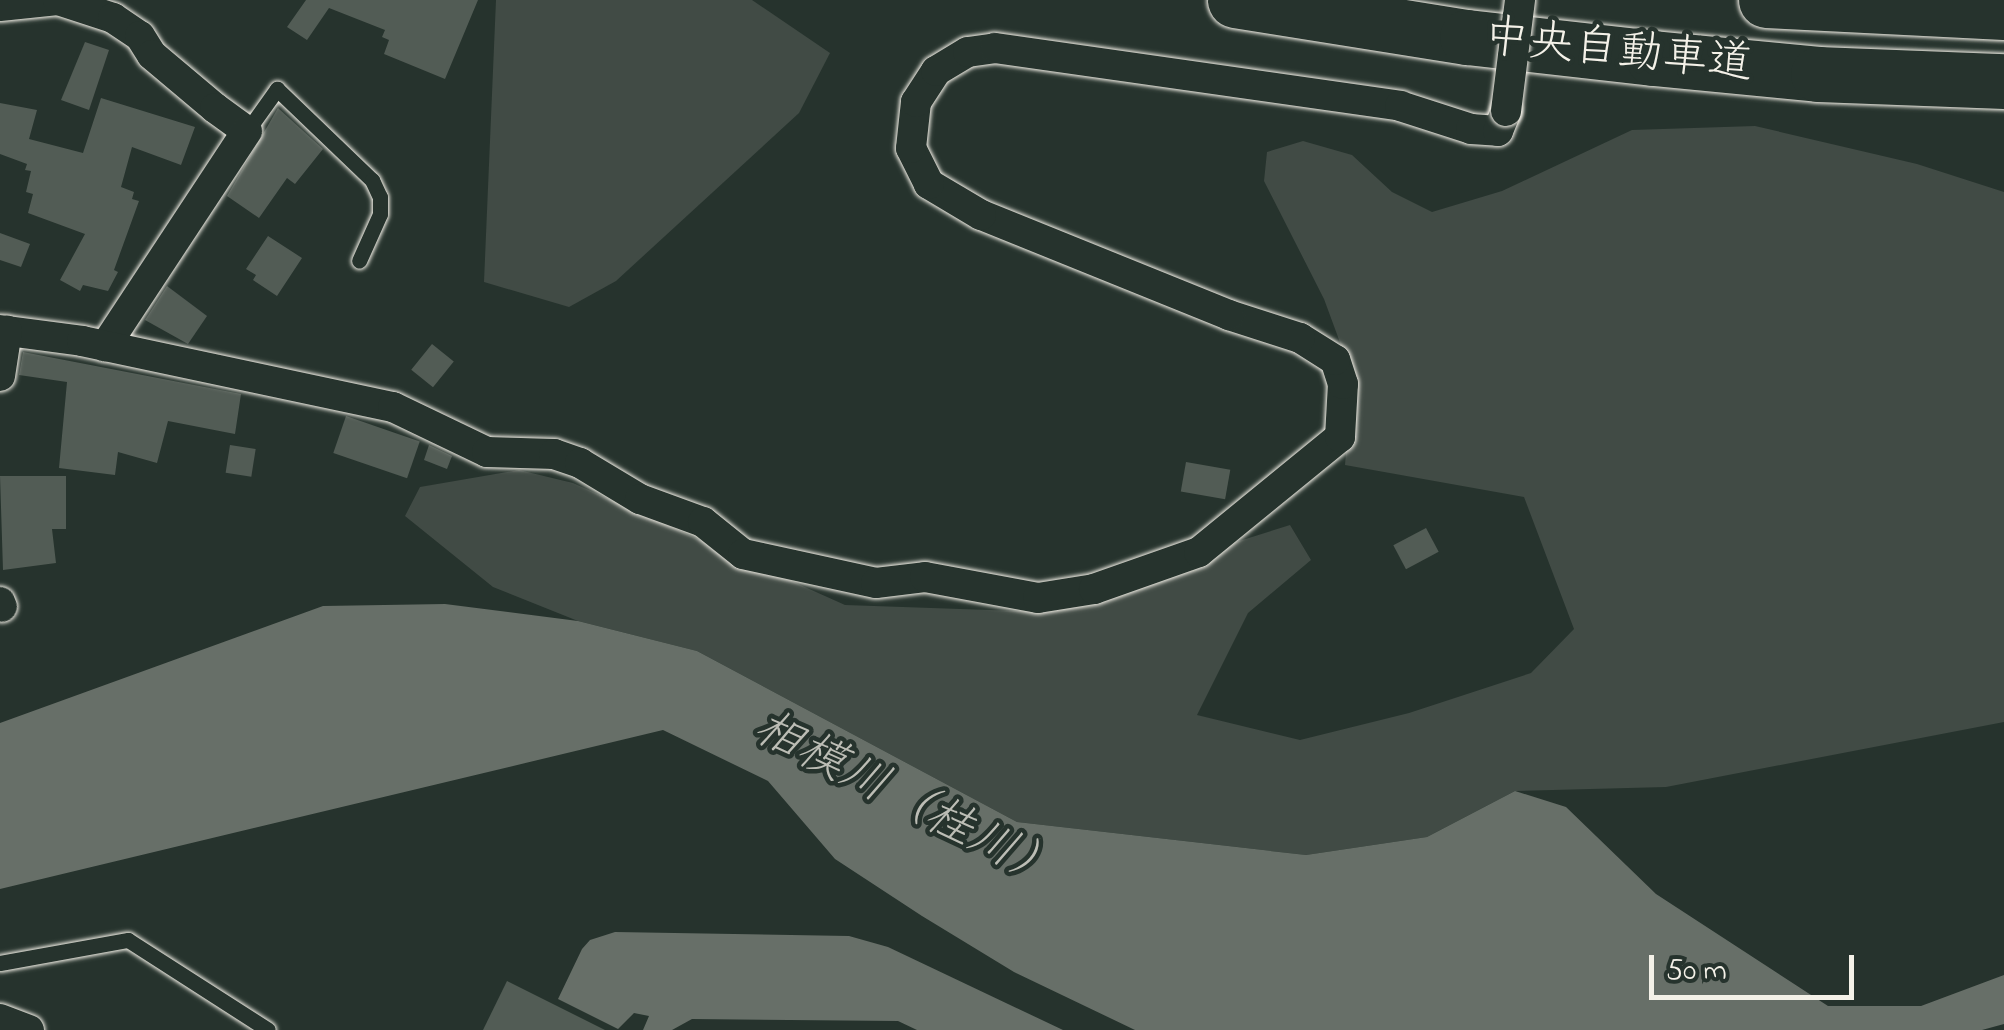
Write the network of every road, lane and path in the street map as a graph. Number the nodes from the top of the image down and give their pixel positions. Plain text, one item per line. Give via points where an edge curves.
1 (1234, 0) edge
2 (1520, 0) edge
3 (1766, 0) edge
4 (0, 6) edge
5 (2004, 12) edge
6 (2004, 82) edge
7 (248, 131) junction
8 (359, 261) dead end
9 (3, 330) edge
10 (105, 346) junction
11 (0, 376) edge
12 (0, 963) edge
13 (0, 1019) edge
14 (29, 1030) edge
15 (268, 1030) edge

1 - 6 highway, 中央自動車道 via 1652,58
2 - 10 street, bridge via 1498,132 1400,106 996,48 968,52 936,70 916,102 911,148 929,184 981,216 1300,338 1335,360 1342,384 1340,437 1199,552 1094,589 1038,598 925,577 876,583 743,554 703,522 640,499 554,454 488,452 393,407
3 - 5 highway, 中央自動車道
4 - 7 street via 58,0 113,18
7 - 8 lane via 277,89 372,180 380,214
7 - 10 street
9 - 10 street
9 - 11 street
12 - 15 lane via 128,940
13 - 14 street

